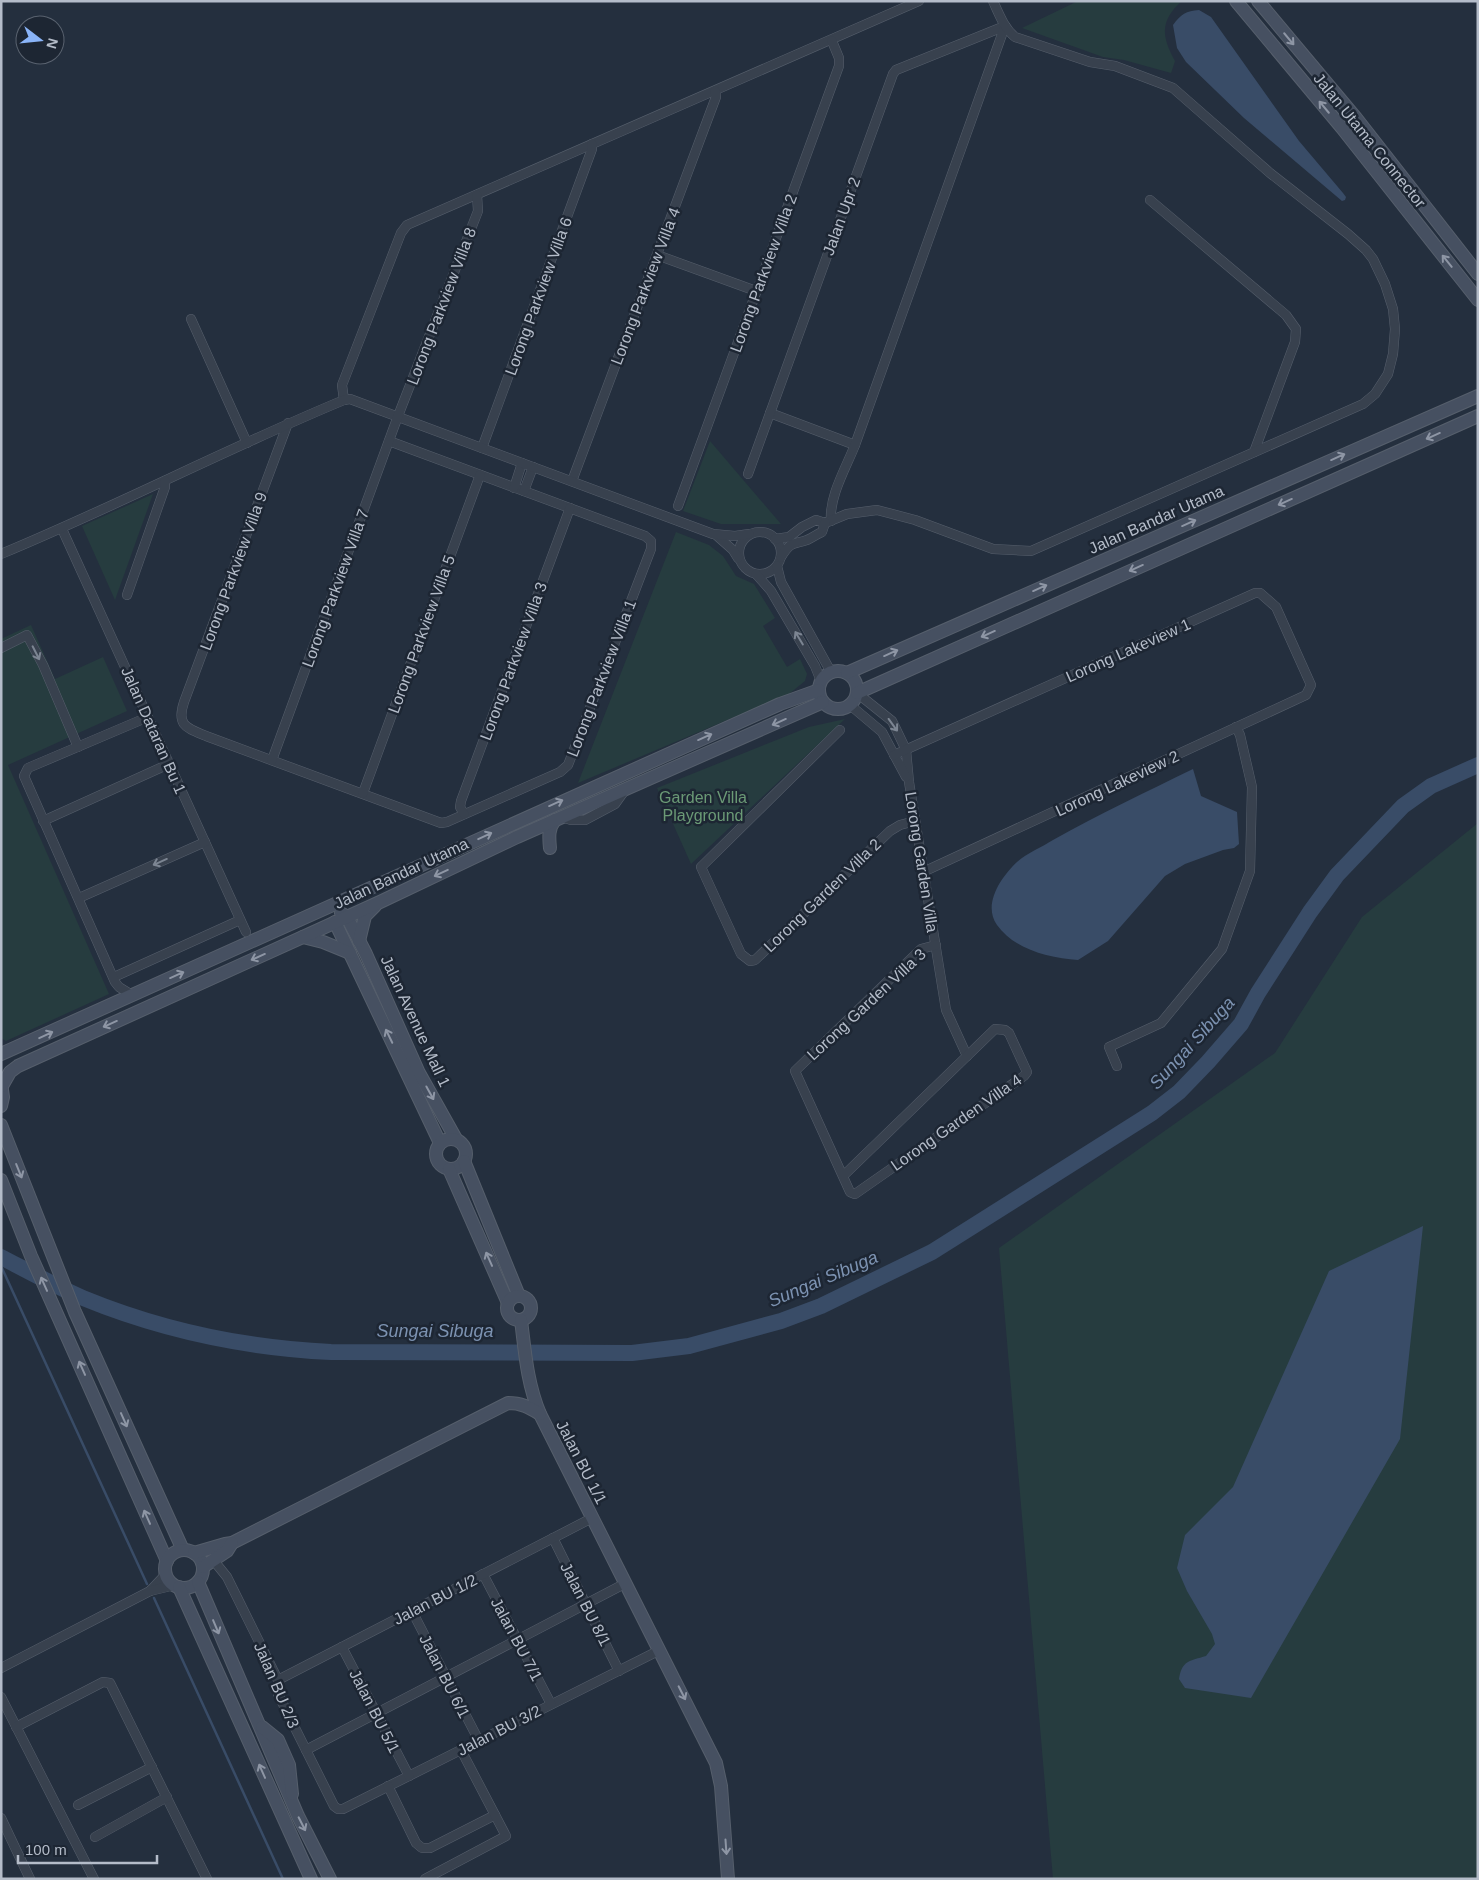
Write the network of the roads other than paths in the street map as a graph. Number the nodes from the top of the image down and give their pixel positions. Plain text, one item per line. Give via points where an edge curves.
1 (919, 1) edge
2 (993, 1) edge
3 (1236, 1) edge
4 (1258, 1) edge
5 (1005, 26) junction
6 (832, 40) junction
7 (716, 91) junction
8 (592, 144) junction
9 (477, 195) junction
10 (1150, 200) dead end
11 (657, 255) junction
12 (1478, 274) edge
13 (756, 291) junction
14 (1478, 300) edge
15 (191, 319) dead end
16 (1478, 396) edge
17 (344, 400) junction
18 (770, 413) junction
19 (398, 416) junction
20 (1478, 416) edge
21 (288, 424) junction
22 (388, 441) junction
23 (247, 443) junction
24 (855, 445) junction
25 (482, 448) junction
26 (1254, 452) junction
27 (522, 462) junction
28 (533, 467) junction
29 (748, 474) dead end
30 (480, 475) junction
31 (165, 481) junction
32 (572, 481) junction
33 (514, 488) junction
34 (524, 492) junction
35 (678, 506) dead end
36 (570, 508) junction
37 (828, 522) junction
38 (62, 529) junction
39 (749, 534) junction
40 (716, 535) junction
41 (799, 537) junction
42 (776, 539) junction
43 (1, 554) edge
44 (740, 561) junction
45 (778, 562) junction
46 (756, 574) junction
47 (127, 595) dead end
48 (1, 648) edge
49 (831, 672) junction
50 (846, 673) junction
51 (821, 691) junction
52 (1309, 691) joint
53 (857, 693) junction
54 (850, 705) junction
55 (148, 717) junction
56 (181, 718) joint
57 (1236, 727) junction
58 (840, 730) dead end
59 (78, 747) junction
60 (906, 750) junction
61 (894, 754) junction
62 (272, 760) junction
63 (169, 764) junction
64 (909, 782) junction
65 (363, 793) junction
66 (464, 814) junction
67 (558, 818) junction
68 (43, 821) junction
69 (915, 821) junction
70 (512, 823) junction
71 (533, 830) junction
72 (204, 842) junction
73 (550, 848) dead end
74 (923, 872) junction
75 (383, 883) junction
76 (79, 898) junction
77 (380, 902) junction
78 (341, 917) junction
79 (240, 920) junction
80 (286, 926) junction
81 (246, 932) junction
82 (262, 937) junction
83 (303, 937) junction
84 (360, 941) junction
85 (936, 945) junction
86 (238, 947) junction
87 (350, 953) junction
88 (114, 977) junction
89 (132, 995) junction
90 (1, 1054) edge
91 (967, 1056) junction
92 (1117, 1066) dead end
93 (2, 1084) edge
94 (1, 1106) edge
95 (1, 1125) edge
96 (456, 1139) junction
97 (440, 1143) junction
98 (464, 1161) junction
99 (450, 1169) junction
100 (843, 1176) junction
101 (1, 1180) edge
102 (520, 1296) junction
103 (508, 1303) junction
104 (521, 1320) junction
105 (528, 1378) junction
106 (513, 1403) junction
107 (540, 1414) junction
108 (592, 1518) junction
109 (552, 1538) junction
110 (232, 1543) junction
111 (189, 1551) junction
112 (209, 1564) junction
113 (166, 1568) junction
114 (483, 1574) junction
115 (198, 1582) junction
116 (626, 1583) junction
117 (177, 1586) junction
118 (150, 1591) junction
119 (585, 1604) junction
120 (412, 1611) junction
121 (517, 1639) junction
122 (342, 1647) junction
123 (660, 1650) junction
124 (1, 1668) edge
125 (619, 1670) junction
126 (446, 1677) junction
127 (278, 1680) junction
128 (1, 1697) edge
129 (551, 1704) junction
130 (376, 1713) junction
131 (16, 1727) junction
132 (479, 1741) junction
133 (306, 1750) junction
134 (461, 1750) junction
135 (152, 1766) junction
136 (408, 1776) junction
137 (388, 1786) junction
138 (168, 1797) junction
139 (78, 1805) dead end
140 (338, 1809) joint
141 (494, 1815) junction
142 (2, 1822) edge
143 (95, 1836) dead end
144 (298, 1850) junction
145 (330, 1877) edge
146 (30, 1879) edge
147 (94, 1879) edge
148 (207, 1879) edge
149 (306, 1879) edge
150 (311, 1879) edge
151 (425, 1879) edge
152 (728, 1879) edge

1 - 6 street
2 - 5 street
14 -> 3 street, Jalan Utama Connector
4 -> 12 street, Jalan Utama Connector via 1356,118
5 - 18 street, Jalan Upr 2 via 893,74
5 - 24 street
5 - 26 street via 1015,36 1090,62 1115,66 1173,88 1270,173 1360,244 1373,259 1390,298 1394,320 1391,364 1381,385 1363,404
6 - 7 street
6 - 13 street, Lorong Parkview Villa 2 via 839,66
7 - 8 street
7 - 11 street, Lorong Parkview Villa 4
8 - 9 street
8 - 25 street, Lorong Parkview Villa 6
9 - 17 street via 403,228 342,385
9 - 19 street, Lorong Parkview Villa 8 via 478,211
10 - 26 street via 1286,315 1296,329 1295,342
11 - 13 street
11 - 32 street, Lorong Parkview Villa 4
13 - 35 street, Lorong Parkview Villa 2
15 - 23 street
50 -> 16 street, Jalan Bandar Utama
17 - 19 street via 355,400
17 - 21 street
18 - 24 street
18 - 29 street, Jalan Upr 2
19 - 22 street, Lorong Parkview Villa 7
19 - 25 street
20 -> 53 street
21 - 23 street
21 - 56 street, Lorong Parkview Villa 9 via 184,702
22 - 30 street, Lorong Parkview Villa 1
22 - 62 street, Lorong Parkview Villa 7
23 - 31 street
24 - 37 street via 832,501
25 - 27 street
26 - 37 street via 1026,552 993,549 915,520 877,510 847,514
27 - 28 street
27 - 33 street
28 - 32 street
28 - 34 street
30 - 33 street, Lorong Parkview Villa 1
30 - 65 street, Lorong Parkview Villa 5
31 - 38 street
31 - 47 street
32 - 40 street
33 - 34 street, Lorong Parkview Villa 1
34 - 36 street, Lorong Parkview Villa 1
36 - 66 street, Lorong Parkview Villa 3 via 461,801
36 - 66 street, Lorong Parkview Villa 1 via 646,536 651,541 651,549 568,765 560,772
37 - 41 street via 822,532 807,540
37 - 41 street via 816,520 802,527
38 - 43 street
38 - 55 street, Jalan Dataran Bu 1
39 - 40 street
39 - 42 street via 763,532
39 - 44 street via 739,549
40 - 44 street
41 - 42 street
41 - 45 street
42 - 45 street via 780,548
44 - 46 street
45 - 46 street via 768,573
45 - 49 street via 781,582
51 -> 46 street via 815,666 771,591
48 -> 59 street via 27,635
49 - 50 street, Jalan Bandar Utama
49 - 51 street, Jalan Bandar Utama
50 - 53 street via 855,681
51 - 54 street via 833,708
51 -> 67 street, Jalan Bandar Utama via 625,789
70 -> 51 street via 780,704
52 - 57 street, Lorong Lakeview 2
52 - 60 street, Lorong Lakeview 1 via 1311,686 1276,607 1260,593 1255,593
53 - 54 street
53 -> 60 street, Lorong Garden Villa via 892,721
54 - 61 street, Lorong Garden Villa via 882,732
55 - 59 street
55 - 63 street, Jalan Dataran Bu 1
56 - 62 street, Lorong Parkview Villa 1 via 185,727
57 - 74 street, Lorong Lakeview 2
57 - 92 street via 1252,787 1250,871 1222,949 1161,1023 1109,1047
58 - 69 street, Lorong Garden Villa 2 via 701,867 742,954 750,961 755,960 890,831 900,824
59 - 68 street via 26,771 24,776
60 - 61 street, Lorong Lakeview 1
60 - 64 street, Lorong Garden Villa
61 - 64 street, Lorong Garden Villa
62 - 65 street, Lorong Parkview Villa 1
63 - 68 street
63 - 72 street, Jalan Dataran Bu 1
64 - 69 street, Lorong Garden Villa
65 - 66 street, Lorong Parkview Villa 1 via 434,822 447,822
67 - 71 street, Jalan Bandar Utama
67 - 73 street via 550,826
68 - 76 street
69 - 74 street, Lorong Garden Villa
70 - 71 street
75 -> 70 street
71 -> 77 street, Jalan Bandar Utama
72 -> 76 street
72 - 79 street, Jalan Dataran Bu 1
74 - 85 street, Lorong Garden Villa
75 - 78 street via 355,901
75 - 80 street, Jalan Bandar Utama
76 - 88 street
77 - 78 street, Jalan Bandar Utama
77 - 84 street via 365,916
78 - 80 street via 330,913 304,925
78 - 83 street, Jalan Bandar Utama
78 - 84 street, Jalan Avenue Mall 1
78 - 87 street, Jalan Avenue Mall 1
79 - 81 street, Jalan Dataran Bu 1
79 - 88 street
80 - 82 street, Jalan Bandar Utama
81 - 82 street
81 - 86 street
82 - 86 street, Jalan Bandar Utama
83 - 87 street
83 -> 93 street, Jalan Bandar Utama via 18,1066
84 -> 96 street, Jalan Avenue Mall 1 via 419,1073
85 - 91 street, Lorong Garden Villa via 946,1010
85 - 100 street, Lorong Garden Villa 3 via 921,949 795,1071
89 -> 86 street, Jalan Bandar Utama
97 -> 87 street, Jalan Avenue Mall 1
88 - 89 street via 119,987
90 -> 89 street, Jalan Bandar Utama
91 - 100 street, Lorong Garden Villa 4
91 - 100 street, Lorong Garden Villa 4 via 995,1029 1005,1030 1010,1033 1027,1072 855,1194 850,1192
93 - 94 street
95 -> 111 street via 75,1312
96 - 97 street
96 - 98 street via 466,1149
97 - 99 street via 436,1152 438,1161
98 - 99 street
98 - 102 street
103 -> 99 street
113 -> 101 street
102 - 103 street
102 - 104 street via 528,1299 531,1308 529,1315
103 - 104 street via 509,1314
104 - 105 street
105 - 106 street
105 - 107 street
106 - 107 street, Jalan BU 1/1
106 - 110 street
107 - 108 street, Jalan BU 1/1
108 - 109 street, Jalan BU 1/2
108 - 116 street, Jalan BU 1/1
109 - 114 street, Jalan BU 1/2
109 - 119 street, Jalan BU 8/1
110 - 111 street
110 - 112 street via 227,1551
111 - 112 street
111 - 113 street via 173,1553
112 - 115 street
112 - 127 street, Jalan BU 2/3 via 227,1577
113 - 117 street via 171,1582
113 - 118 street
114 - 120 street, Jalan BU 1/2
114 - 121 street, Jalan BU 7/1
115 - 117 street via 189,1587
115 -> 145 street via 292,1802
116 - 119 street
116 - 123 street, Jalan BU 1/1
117 - 118 street
144 -> 117 street
118 - 124 street
119 - 121 street
119 - 125 street, Jalan BU 8/1
120 - 122 street, Jalan BU 1/2
120 - 126 street, Jalan BU 6/1
121 - 126 street
121 - 129 street, Jalan BU 7/1
122 - 127 street, Jalan BU 1/2
122 - 130 street, Jalan BU 5/1
123 - 125 street, Jalan BU 3/2
123 -> 152 street, Jalan BU 1/1 via 718,1768
125 - 129 street, Jalan BU 3/2
126 - 130 street
126 - 132 street, Jalan BU 6/1
127 - 133 street, Jalan BU 2/3 via 278,1694
128 - 131 street
129 - 132 street, Jalan BU 3/2
130 - 133 street
130 - 136 street, Jalan BU 5/1
131 - 135 street via 106,1681 110,1683
131 - 147 street
132 - 134 street, Jalan BU 3/2
133 - 140 street, Jalan BU 2/3
134 - 136 street, Jalan BU 3/2
134 - 141 street
135 - 138 street
135 - 139 street
136 - 137 street, Jalan BU 3/2
137 - 140 street, Jalan BU 3/2 via 344,1809
137 - 141 street via 416,1843 422,1848 430,1848
138 - 143 street
138 - 148 street
141 - 151 street via 506,1836
142 - 146 street
144 - 149 street via 298,1862
144 - 150 street

